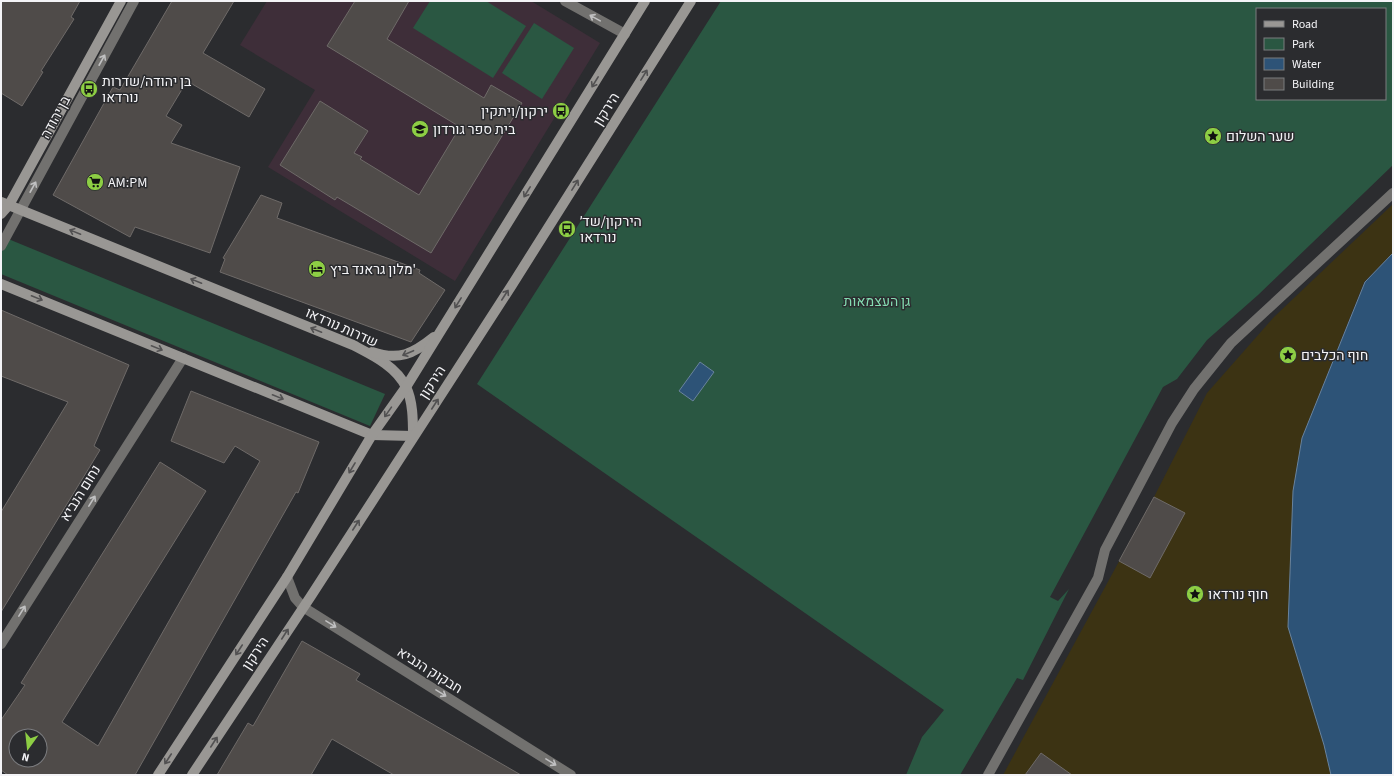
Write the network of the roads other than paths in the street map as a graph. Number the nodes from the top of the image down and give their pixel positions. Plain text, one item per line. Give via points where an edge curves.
1 (121, 1) edge
2 (134, 1) edge
3 (565, 1) edge
4 (645, 1) edge
5 (690, 1) edge
6 (625, 34) junction
7 (1393, 193) edge
8 (5, 204) edge
9 (20, 210) junction
10 (1, 214) edge
11 (1, 246) edge
12 (1, 284) edge
13 (440, 332) junction
14 (353, 345) junction
15 (183, 358) junction
16 (406, 387) junction
17 (372, 435) junction
18 (413, 436) junction
19 (287, 577) junction
20 (303, 607) junction
21 (1, 644) edge
22 (158, 775) edge
23 (192, 775) edge
24 (571, 775) edge
25 (988, 775) edge

1 - 8 main road, בן יהודה
9 -> 2 street, בן יהודה
6 -> 3 street
4 - 6 main road, הירקון
18 -> 5 main road, הירקון via 567,199
6 -> 13 main road, הירקון
7 - 25 street via 1231,343 1194,389 1172,423 1105,550 1098,578
8 - 9 main road, שדרות נורדאו
8 - 10 main road, בן יהודה
9 - 11 street, בן יהודה
14 -> 9 main road, שדרות נורדאו
12 -> 15 main road
13 -> 14 main road via 420,348 401,356 383,356
13 - 16 main road, הירקון
14 - 16 main road, שדרות נורדאו via 376,357 394,371
15 -> 17 main road
21 -> 15 street, נחום הנביא
16 -> 17 main road, הירקון
16 - 18 main road, שדרות נורדאו via 412,410
17 - 18 main road
17 -> 19 main road, הירקון
20 -> 18 main road, הירקון
19 - 20 street, חבקוק הנביא via 295,598
19 -> 22 main road, הירקון
23 -> 20 main road, הירקון
20 -> 24 street, חבקוק הנביא

